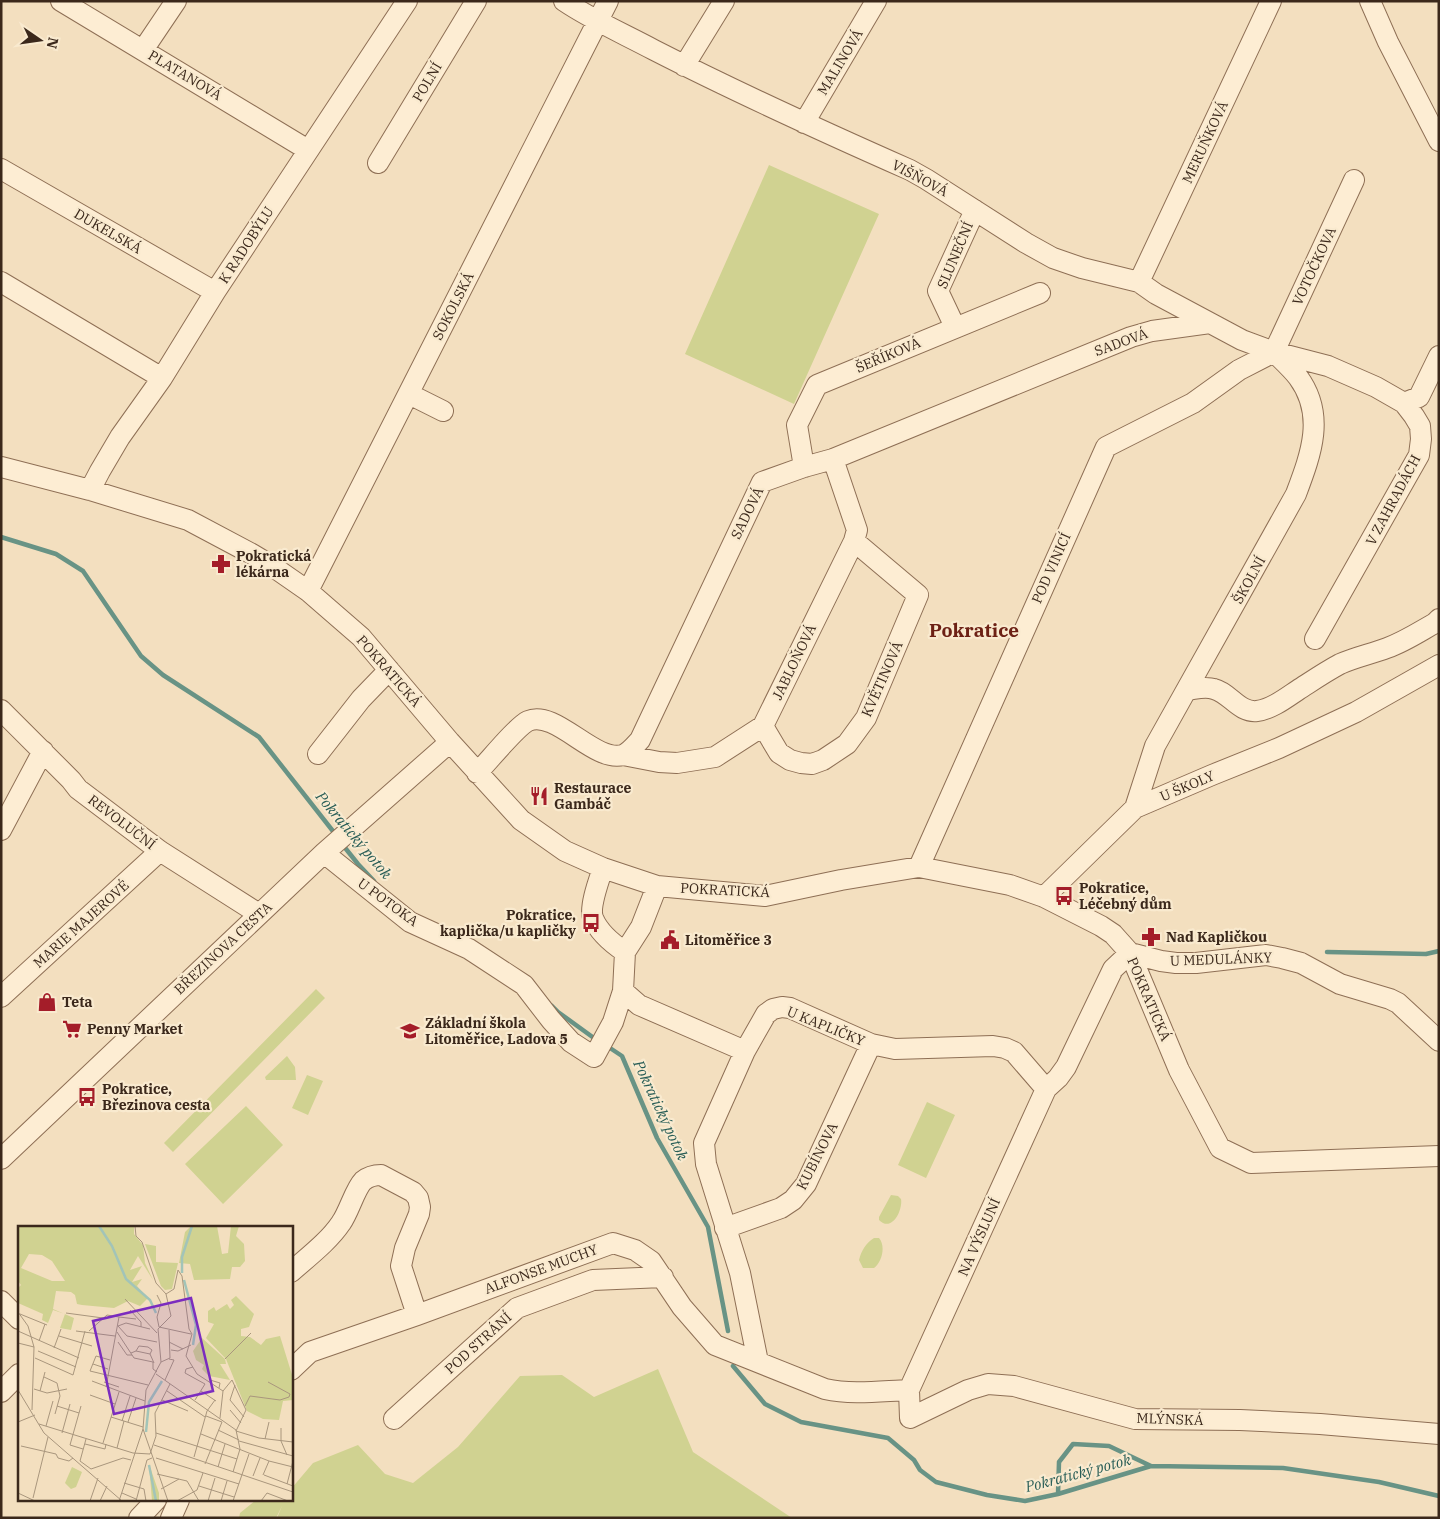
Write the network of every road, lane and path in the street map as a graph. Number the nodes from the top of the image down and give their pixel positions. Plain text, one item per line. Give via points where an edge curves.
1 (61, 1) edge
2 (176, 1) edge
3 (407, 1) edge
4 (476, 1) edge
5 (564, 1) edge
6 (608, 1) edge
7 (724, 1) edge
8 (876, 1) edge
9 (1271, 1) edge
10 (1370, 1) edge
11 (598, 21) junction
12 (143, 50) junction
13 (684, 66) junction
14 (804, 123) junction
15 (1439, 141) edge
16 (308, 150) junction
17 (378, 163) dead end
18 (1, 169) edge
19 (1354, 180) dead end
20 (975, 210) junction
21 (1, 282) edge
22 (1139, 282) junction
23 (215, 292) junction
24 (1040, 292) dead end
25 (1210, 323) junction
26 (955, 327) junction
27 (1274, 352) junction
28 (1439, 356) edge
29 (162, 378) junction
30 (409, 394) junction
31 (1404, 403) junction
32 (443, 411) dead end
33 (832, 459) junction
34 (1, 467) edge
35 (804, 467) junction
36 (90, 490) junction
37 (854, 541) junction
38 (308, 591) junction
39 (1439, 619) edge
40 (1316, 639) dead end
41 (1439, 665) edge
42 (389, 670) junction
43 (1187, 690) junction
44 (1, 710) edge
45 (763, 726) junction
46 (450, 742) junction
47 (43, 751) junction
48 (318, 754) dead end
49 (623, 755) junction
50 (477, 774) junction
51 (1135, 808) junction
52 (1, 830) edge
53 (160, 851) junction
54 (324, 853) junction
55 (603, 868) junction
56 (919, 868) junction
57 (658, 886) junction
58 (1044, 897) junction
59 (259, 914) junction
60 (626, 952) junction
61 (1130, 953) junction
62 (623, 991) junction
63 (1, 997) edge
64 (1439, 1041) edge
65 (871, 1044) junction
66 (745, 1051) junction
67 (1046, 1089) junction
68 (1439, 1156) edge
69 (1, 1159) edge
70 (725, 1228) junction
71 (292, 1271) edge
72 (663, 1278) junction
73 (1, 1301) edge
74 (418, 1315) junction
75 (18, 1318) edge
76 (758, 1362) junction
77 (292, 1369) edge
78 (18, 1375) edge
79 (909, 1390) junction
80 (1, 1392) edge
81 (394, 1419) dead end
82 (1439, 1434) edge
83 (154, 1502) edge
84 (178, 1502) edge
85 (139, 1518) edge
86 (171, 1518) edge

1 - 12 street, PLATANOVÁ
2 - 12 street
3 - 16 street, K RADOBÝLU
4 - 17 street, POLNÍ
5 - 11 street, VIŠŇOVÁ
6 - 11 street, SOKOLSKÁ
7 - 13 street
8 - 14 street, MALINOVÁ
9 - 22 street, MERUŇKOVÁ
10 - 15 street
11 - 13 street, VIŠŇOVÁ
11 - 30 street, SOKOLSKÁ
12 - 16 street, PLATANOVÁ
13 - 14 street, VIŠŇOVÁ
14 - 20 street, VIŠŇOVÁ via 910,170
16 - 23 street, K RADOBÝLU
18 - 23 street, DUKELSKÁ
19 - 27 street, VOTOČKOVA
20 - 22 street, VIŠŇOVÁ via 1053,258
20 - 26 street, SLUNEČNÍ via 938,291
21 - 29 street
22 - 25 street, VIŠŇOVÁ
23 - 29 street, K RADOBÝLU
24 - 26 street, ŠEŘÍKOVÁ
25 - 27 street, VIŠŇOVÁ
25 - 33 street, SADOVÁ via 1131,337
26 - 35 street, ŠEŘÍKOVÁ via 817,385 798,425
27 - 31 street, V ZAHRADÁCH via 1328,366
27 - 43 street, ŠKOLNÍ via 1298,377 1308,394 1315,423 1313,440 1296,494
27 - 56 street, POD VINICÍ via 1239,370 1193,402 1106,446
28 - 31 street via 1419,398
29 - 36 street, K RADOBÝLU via 120,437
30 - 32 street
30 - 38 street, SOKOLSKÁ
31 - 40 street, V ZAHRADÁCH via 1420,426 1419,454
33 - 35 street, SADOVÁ
33 - 37 street, JABLOŇOVÁ via 857,530
34 - 36 street, POKRATICKÁ
35 - 49 street, SADOVÁ via 762,482 640,740
36 - 38 street, POKRATICKÁ via 188,520 252,554
37 - 45 street, JABLOŇOVÁ
37 - 45 street, KVĚTINOVÁ via 918,595 866,718 847,744 812,764 790,760 780,752
38 - 42 street, POKRATICKÁ via 361,637
39 - 43 street via 1388,648 1339,665 1260,711 1245,709 1214,689
41 - 51 street, U ŠKOLY via 1356,712
42 - 46 street, POKRATICKÁ
42 - 48 street via 361,699
43 - 51 street, ŠKOLNÍ via 1155,746
44 - 47 street, REVOLUČNÍ
45 - 49 street via 715,757 677,763
46 - 50 street, POKRATICKÁ
46 - 54 street, BŘEZINOVA CESTA
47 - 52 street
47 - 53 street, REVOLUČNÍ via 78,789
49 - 50 street via 602,752 556,725 534,719 522,725
50 - 55 street, POKRATICKÁ via 521,820 564,850
51 - 58 street, U ŠKOLY
53 - 59 street, REVOLUČNÍ
53 - 63 street, MARIE MAJEROVÉ
54 - 59 street, BŘEZINOVA CESTA
54 - 62 street, U POTOKA via 410,922 469,949 524,985 572,1042 600,1047 613,1022
55 - 57 street, POKRATICKÁ
55 - 60 street via 594,892 593,917 609,940
56 - 57 street, POKRATICKÁ via 765,896
56 - 58 street, POKRATICKÁ via 1010,885
57 - 60 street via 641,927
58 - 61 street, POKRATICKÁ via 1108,930
59 - 69 street, BŘEZINOVA CESTA
60 - 62 street
61 - 64 street, U MEDULÁNKY via 1176,963 1266,954 1300,963 1340,984 1390,999
61 - 67 street, NA VÝSLUNÍ via 1113,969 1066,1067
61 - 68 street, POKRATICKÁ via 1179,1070 1220,1148 1251,1163
62 - 66 street via 638,1005
65 - 66 street, U KAPLIČKY via 782,1007 766,1014
65 - 67 street, U KAPLIČKY via 895,1049 1005,1048 1014,1052
65 - 70 street, KUBÍNOVA via 806,1184 793,1200 781,1208
66 - 70 street via 704,1143 706,1164
67 - 79 street, NA VÝSLUNÍ
70 - 76 street via 740,1273
71 - 74 street via 334,1232 362,1183 369,1177 381,1175 418,1198 419,1214 401,1266
72 - 74 street, ALFONSE MUCHY via 643,1255 613,1243
72 - 76 street, ALFONSE MUCHY via 682,1307 715,1345
72 - 81 street, POD STRÁNÍ via 593,1280 517,1308
73 - 75 street
74 - 77 street, ALFONSE MUCHY via 310,1352
76 - 79 street via 837,1392
78 - 80 street
79 - 82 street, MLÝNSKÁ via 910,1418 988,1384 1014,1386 1135,1419 1320,1424
83 - 85 street
84 - 86 street

